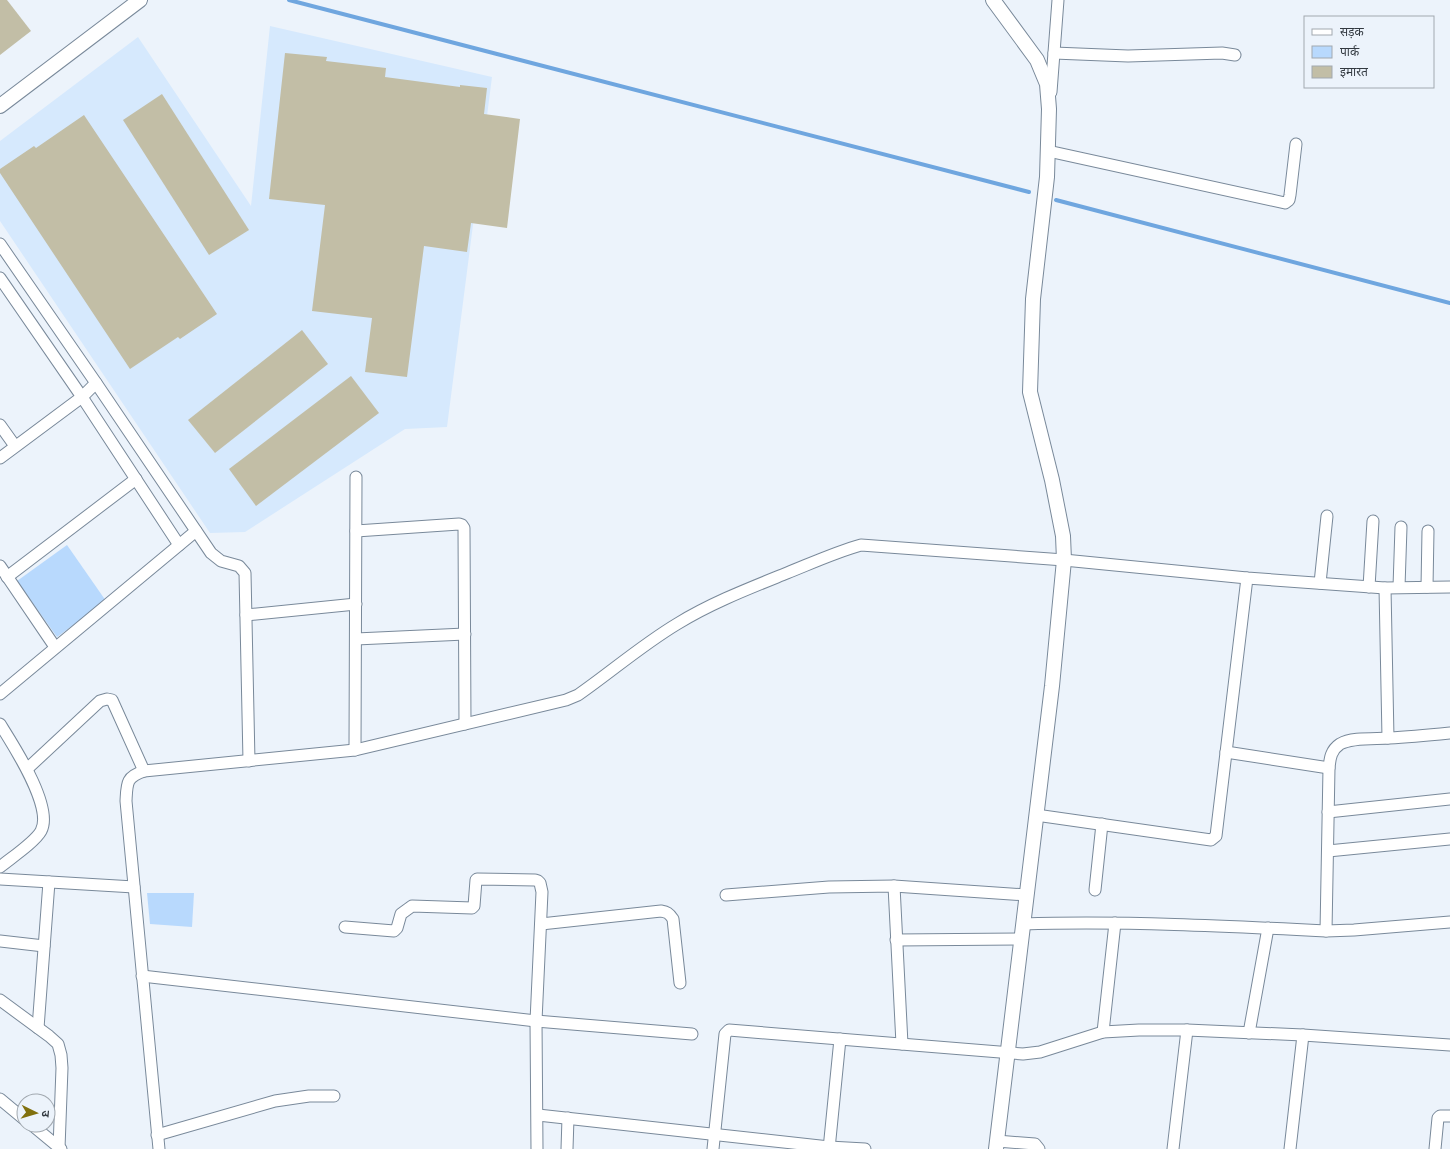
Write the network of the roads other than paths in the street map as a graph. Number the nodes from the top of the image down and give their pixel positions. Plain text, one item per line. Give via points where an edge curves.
1 (140, 0) edge
2 (993, 0) edge
3 (1058, 0) edge
4 (1054, 53) junction
5 (1236, 55) dead end
6 (0, 106) edge
7 (1050, 109) junction
8 (1296, 144) dead end
9 (1048, 151) junction
10 (0, 244) edge
11 (0, 278) edge
12 (96, 383) junction
13 (82, 397) junction
14 (0, 425) edge
15 (15, 446) junction
16 (0, 458) edge
17 (356, 477) dead end
18 (136, 479) junction
19 (1327, 516) dead end
20 (1373, 521) dead end
21 (1401, 527) dead end
22 (356, 530) junction
23 (196, 531) junction
24 (1428, 531) dead end
25 (179, 545) junction
26 (1064, 560) junction
27 (0, 566) edge
28 (7, 577) junction
29 (1247, 578) junction
30 (1320, 583) junction
31 (1369, 587) junction
32 (1427, 587) junction
33 (1450, 587) edge
34 (1385, 588) junction
35 (1399, 588) junction
36 (356, 604) junction
37 (246, 614) junction
38 (465, 634) junction
39 (356, 639) junction
40 (55, 647) junction
41 (0, 694) edge
42 (0, 724) edge
43 (465, 724) junction
44 (1450, 733) edge
45 (1388, 738) junction
46 (355, 750) junction
47 (1226, 752) junction
48 (249, 761) junction
49 (1329, 768) junction
50 (27, 769) junction
51 (144, 771) junction
52 (1450, 800) edge
53 (1328, 812) junction
54 (1036, 815) junction
55 (1102, 824) junction
56 (1450, 839) edge
57 (1328, 851) junction
58 (0, 867) edge
59 (0, 879) edge
60 (49, 882) junction
61 (894, 886) junction
62 (134, 887) junction
63 (1094, 890) dead end
64 (726, 895) dead end
65 (1026, 895) junction
66 (1450, 922) edge
67 (1115, 923) junction
68 (541, 924) junction
69 (1023, 924) junction
70 (344, 928) dead end
71 (1268, 928) junction
72 (1326, 931) junction
73 (1021, 939) junction
74 (896, 940) junction
75 (0, 941) edge
76 (44, 946) junction
77 (142, 976) junction
78 (680, 983) dead end
79 (0, 1000) edge
80 (536, 1021) junction
81 (38, 1028) junction
82 (1187, 1030) junction
83 (1103, 1032) junction
84 (1249, 1033) junction
85 (692, 1034) dead end
86 (1303, 1035) junction
87 (840, 1039) junction
88 (902, 1044) junction
89 (1450, 1045) edge
90 (1008, 1053) junction
91 (334, 1096) dead end
92 (0, 1099) edge
93 (16, 1112) edge
94 (538, 1115) junction
95 (1450, 1116) edge
96 (568, 1118) junction
97 (42, 1133) edge
98 (716, 1133) junction
99 (157, 1135) junction
100 (996, 1145) edge
101 (60, 1148) edge
102 (829, 1148) edge
103 (159, 1149) edge
104 (537, 1149) edge
105 (567, 1149) edge
106 (713, 1149) edge
107 (865, 1149) edge
108 (1039, 1149) edge
109 (1173, 1149) edge
110 (1290, 1149) edge
111 (1435, 1149) edge

1 - 6 street
2 - 7 street via 1037,60 1047,84
3 - 4 street
4 - 5 street via 1128,56 1222,53
4 - 7 street
7 - 9 street
8 - 9 street via 1290,195 1285,203
9 - 26 street via 1033,299 1030,392 1062,529
10 - 12 street
11 - 13 street
12 - 13 street
12 - 23 street
13 - 15 street
13 - 18 street
14 - 15 street
15 - 16 street
17 - 22 street
18 - 25 street
18 - 28 street
19 - 30 street
20 - 31 street
21 - 35 street
22 - 36 street
22 - 38 street via 462,525
23 - 25 street
23 - 37 street via 211,553 221,561 239,566 245,573
24 - 32 street
25 - 40 street
26 - 29 street
26 - 43 street via 878,545 849,548 766,581 676,624 578,695
26 - 54 street
27 - 28 street
28 - 40 street
29 - 30 street
29 - 47 street
30 - 31 street
31 - 34 street
32 - 33 street
32 - 35 street
34 - 35 street
34 - 45 street
36 - 37 street
36 - 39 street
37 - 48 street
38 - 39 street
38 - 43 street
39 - 46 street
40 - 41 street
42 - 50 street
43 - 46 street
44 - 45 street
45 - 49 street via 1348,740 1340,744 1333,750
46 - 48 street
47 - 49 street
47 - 55 street via 1216,836 1211,840
48 - 51 street
49 - 53 street
50 - 51 street via 100,701 106,699 112,700
50 - 58 street via 43,807 42,830 35,839
51 - 62 street via 133,774 127,783 126,801
52 - 53 street
53 - 57 street
54 - 55 street
54 - 65 street
55 - 63 street
56 - 57 street
57 - 72 street
59 - 60 street
60 - 62 street
60 - 76 street
61 - 64 street via 829,887
61 - 65 street
61 - 74 street
62 - 77 street
65 - 69 street
66 - 72 street
67 - 69 street
67 - 71 street
67 - 83 street
68 - 70 street via 542,892 538,881 480,879 476,880 472,908 412,906 401,914 394,931
68 - 78 street via 666,912 673,918
68 - 80 street
69 - 73 street
71 - 72 street
71 - 84 street
73 - 74 street
73 - 90 street
74 - 88 street
75 - 76 street
76 - 81 street
77 - 80 street
77 - 99 street
79 - 81 street
80 - 85 street
80 - 94 street
81 - 101 street via 58,1044 61,1055
82 - 83 street
82 - 84 street
82 - 109 street
83 - 90 street via 1035,1053
84 - 86 street
86 - 89 street
86 - 110 street
87 - 88 street
87 - 98 street via 730,1030 725,1034
87 - 102 street
88 - 90 street
90 - 100 street
91 - 99 street via 309,1096 275,1101
92 - 93 street
94 - 96 street
94 - 104 street
95 - 111 street via 1438,1118
96 - 98 street
96 - 105 street
97 - 101 street
98 - 102 street
98 - 106 street
99 - 103 street
100 - 108 street via 1035,1144
102 - 107 street

